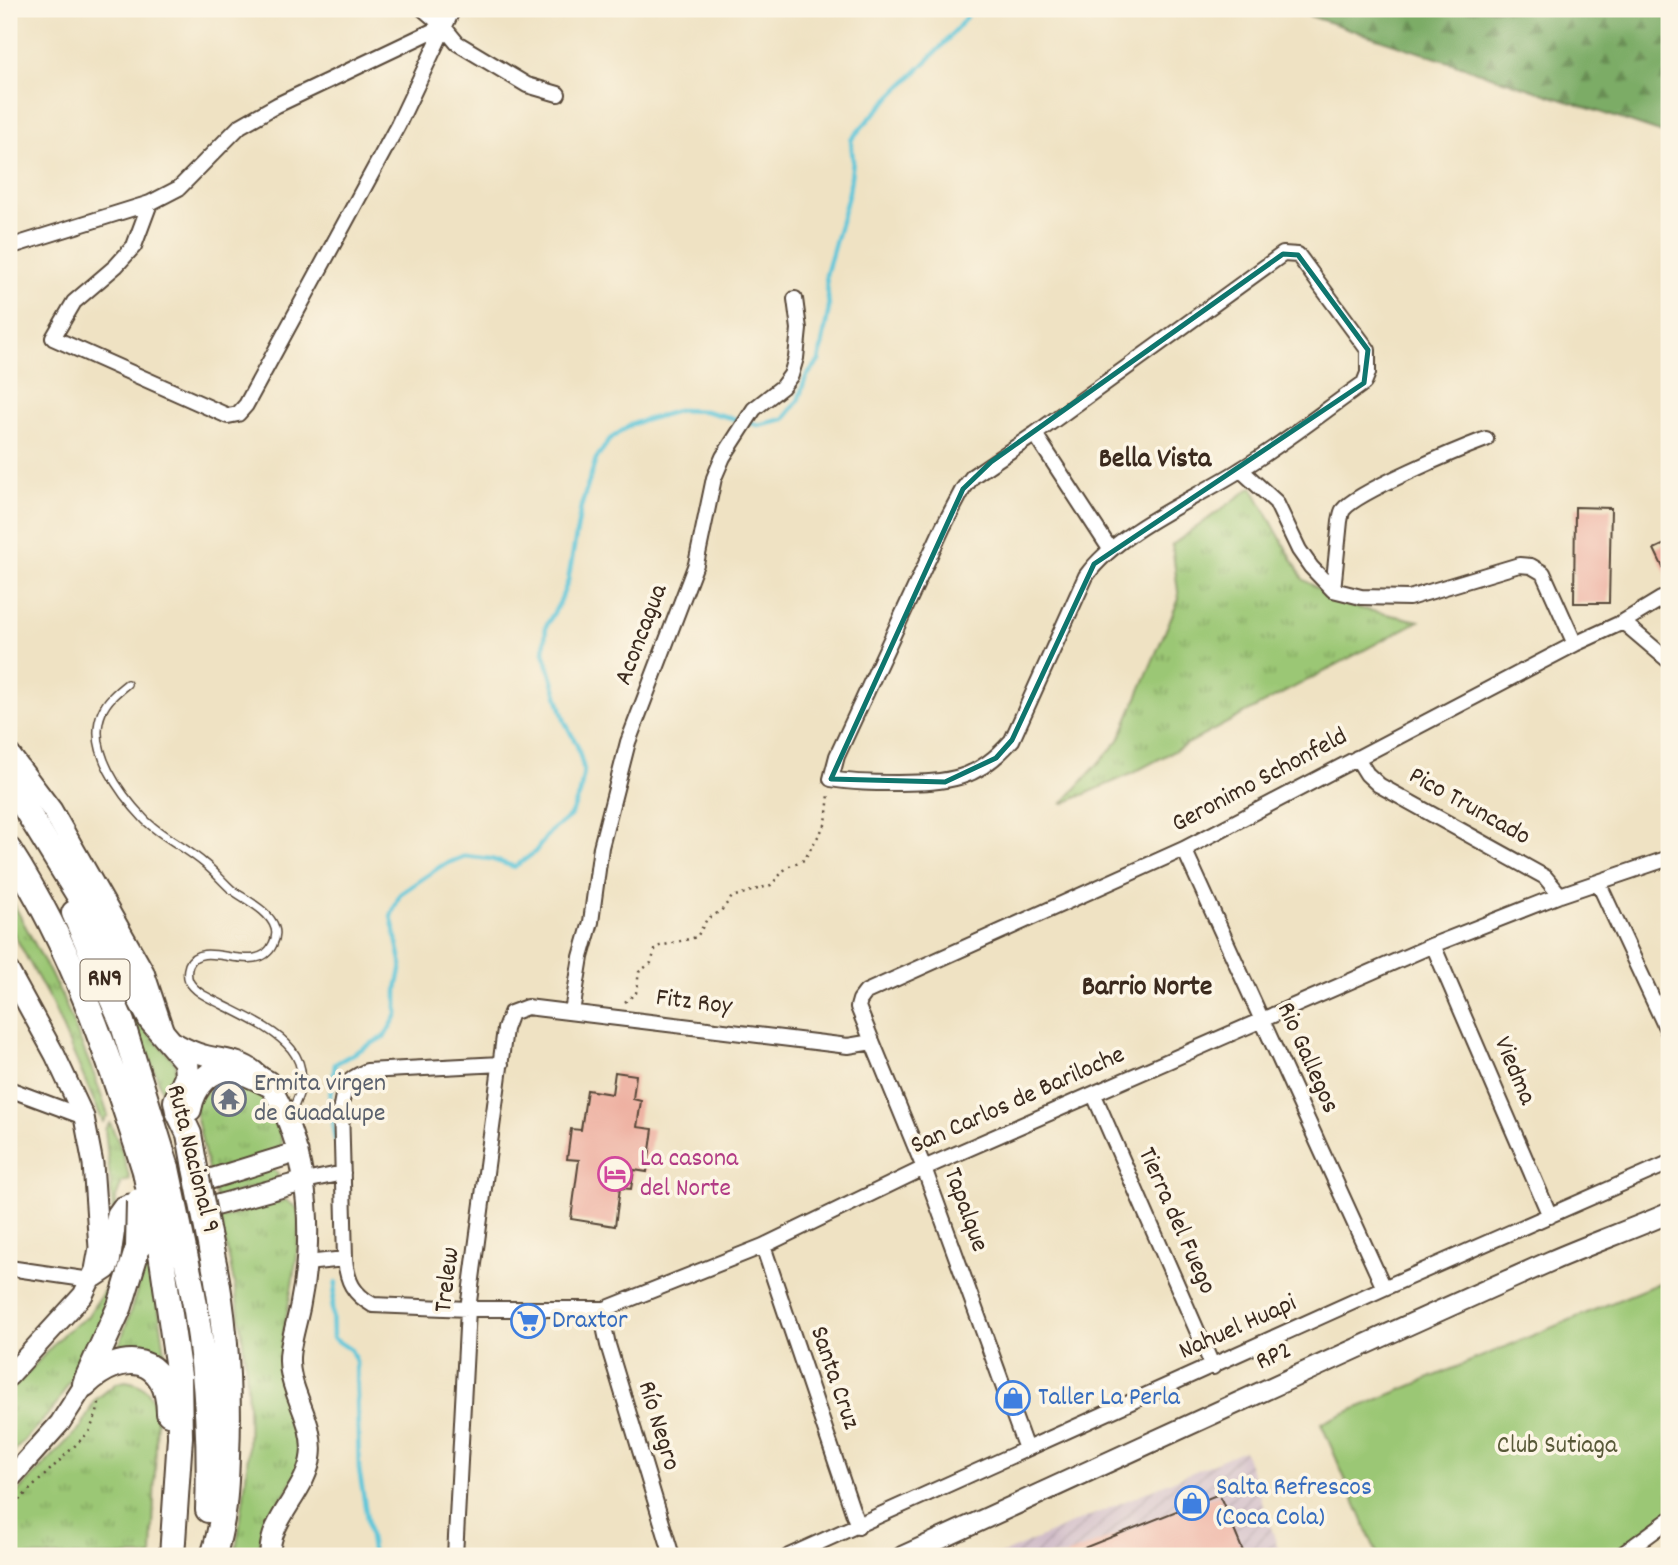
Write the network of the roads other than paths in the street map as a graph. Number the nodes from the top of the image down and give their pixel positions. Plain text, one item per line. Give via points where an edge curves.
1 (423, 9) edge
2 (453, 9) edge
3 (443, 26) junction
4 (558, 94) dead end
5 (150, 203) junction
6 (9, 247) edge
7 (795, 299) dead end
8 (1035, 434) junction
9 (1486, 439) dead end
10 (1241, 470) junction
11 (1110, 549) junction
12 (1333, 590) junction
13 (1669, 599) edge
14 (1623, 622) junction
15 (1575, 644) junction
16 (1669, 661) edge
17 (127, 684) dead end
18 (9, 753) edge
19 (1357, 758) junction
20 (9, 782) edge
21 (9, 806) edge
22 (1184, 849) junction
23 (9, 850) edge
24 (1669, 858) edge
25 (1598, 883) junction
26 (1560, 895) junction
27 (1433, 946) junction
28 (9, 971) edge
29 (866, 992) joint
30 (511, 1013) joint
31 (572, 1013) junction
32 (1262, 1019) junction
33 (1669, 1034) edge
34 (166, 1038) junction
35 (872, 1042) junction
36 (501, 1064) junction
37 (267, 1083) junction
38 (9, 1089) edge
39 (1094, 1095) junction
40 (84, 1117) junction
41 (287, 1120) junction
42 (189, 1134) junction
43 (298, 1152) junction
44 (1669, 1163) edge
45 (924, 1168) junction
46 (343, 1173) junction
47 (200, 1175) junction
48 (305, 1181) junction
49 (145, 1182) junction
50 (210, 1207) dead end
51 (1669, 1213) edge
52 (1550, 1216) junction
53 (127, 1239) junction
54 (763, 1246) junction
55 (173, 1256) junction
56 (345, 1259) junction
57 (306, 1263) junction
58 (9, 1268) edge
59 (91, 1280) junction
60 (1384, 1288) junction
61 (468, 1309) junction
62 (605, 1309) junction
63 (1213, 1367) junction
64 (9, 1376) edge
65 (92, 1391) junction
66 (1026, 1449) junction
67 (9, 1480) edge
68 (1669, 1520) edge
69 (858, 1527) junction
70 (170, 1556) edge
71 (204, 1556) edge
72 (213, 1556) edge
73 (270, 1556) edge
74 (455, 1556) edge
75 (672, 1556) edge
76 (789, 1556) edge
77 (903, 1556) edge
78 (1620, 1556) edge

1 - 3 street
2 - 3 street
3 - 4 street via 457,43 527,85
3 - 5 street via 240,126 179,188
3 - 5 street via 398,125 238,414 228,416 53,338 74,302 134,246
5 - 6 street
7 - 31 street, Aconcagua via 799,329 791,375 754,410 723,457 714,478 696,564 628,742 601,847
8 - 10 street via 1283,254 1298,256 1368,350 1368,373 1364,383
8 - 11 street
8 - 11 street via 990,462 963,489 837,756 831,779 945,782 996,758 1012,740 1086,576
9 - 12 street via 1451,452 1343,510
10 - 11 street
10 - 12 street via 1276,502 1299,550
12 - 15 street via 1361,597 1409,598 1519,565 1531,566 1543,573
13 - 14 street, Geronimo Schonfeld via 1661,599
14 - 15 street, Geronimo Schonfeld
14 - 16 street
15 - 19 street, Geronimo Schonfeld
17 - 41 lane via 108,701 98,726 103,757 120,787 146,821 205,863 275,927 271,948 255,958 201,954 187,970 193,987 271,1030 293,1053 303,1075 303,1090
18 - 34 street via 52,810 132,950
19 - 22 street, Geronimo Schonfeld
19 - 26 street, Pico Truncado via 1379,785 1545,877
20 - 34 highway
21 - 49 highway, Ruta Nacional 9 / RN9 via 74,914 133,1055
22 - 29 street, Geronimo Schonfeld
22 - 32 street, Rio Gallegos
23 - 49 highway, Ruta Nacional 9 / RN9 via 49,918 88,1001
24 - 25 street, San Carlos de Bariloche
25 - 26 street, San Carlos de Bariloche
25 - 33 street
26 - 27 street, San Carlos de Bariloche
27 - 32 street, San Carlos de Bariloche
27 - 52 street, Viedma
28 - 40 street
29 - 35 street, Tapalque via 858,1007
30 - 31 street, Fitz Roy via 527,1007
30 - 36 street, Trelew
31 - 35 street, Fitz Roy via 848,1046
32 - 39 street, San Carlos de Bariloche
32 - 60 street, Rio Gallegos
34 - 37 street via 196,1053 240,1062
34 - 42 highway via 186,1061 187,1077 176,1101
35 - 45 street, Tapalque
36 - 46 street via 367,1071 351,1078 341,1106
36 - 61 street, Trelew
37 - 41 street
37 - 42 highway via 234,1070 205,1078 191,1097
38 - 40 street
39 - 45 street, San Carlos de Bariloche
39 - 63 street, Tierra del Fuego
40 - 59 street via 99,1231 98,1260
41 - 43 street
42 - 47 highway
43 - 47 street
43 - 48 street
44 - 52 street, Nahuel Huapi
45 - 54 street, San Carlos de Bariloche
45 - 66 street, Tapalque
46 - 48 street
46 - 56 street
47 - 72 highway, bridge via 224,1319 229,1409 225,1505
48 - 50 street
48 - 57 street
49 - 53 highway, bridge
49 - 55 highway, Ruta Nacional 9 / RN9, bridge
51 - 77 street, RP2 / RP2 via 1229,1405
52 - 60 street, Nahuel Huapi
53 - 59 street via 107,1269
53 - 65 highway via 120,1306
54 - 62 street, San Carlos de Bariloche
54 - 69 street, Santa Cruz
55 - 70 highway, Ruta Nacional 9 / RN9 via 180,1437
55 - 71 highway, Ruta Nacional 9 / RN9 via 194,1295 208,1421
56 - 57 street
56 - 61 street, San Carlos de Bariloche via 347,1279 373,1306
57 - 73 street via 290,1367 309,1422 311,1456 302,1486 274,1532
58 - 59 street
59 - 64 street via 70,1311
60 - 63 street, Nahuel Huapi
61 - 62 street, San Carlos de Bariloche
61 - 74 street, Trelew
62 - 75 street, Río Negro via 608,1345
63 - 66 street, Nahuel Huapi
65 - 67 street
65 - 70 highway via 108,1366 136,1362 157,1373 164,1385 168,1399 164,1526
66 - 69 street, Nahuel Huapi
68 - 78 street
69 - 76 street, Nahuel Huapi

